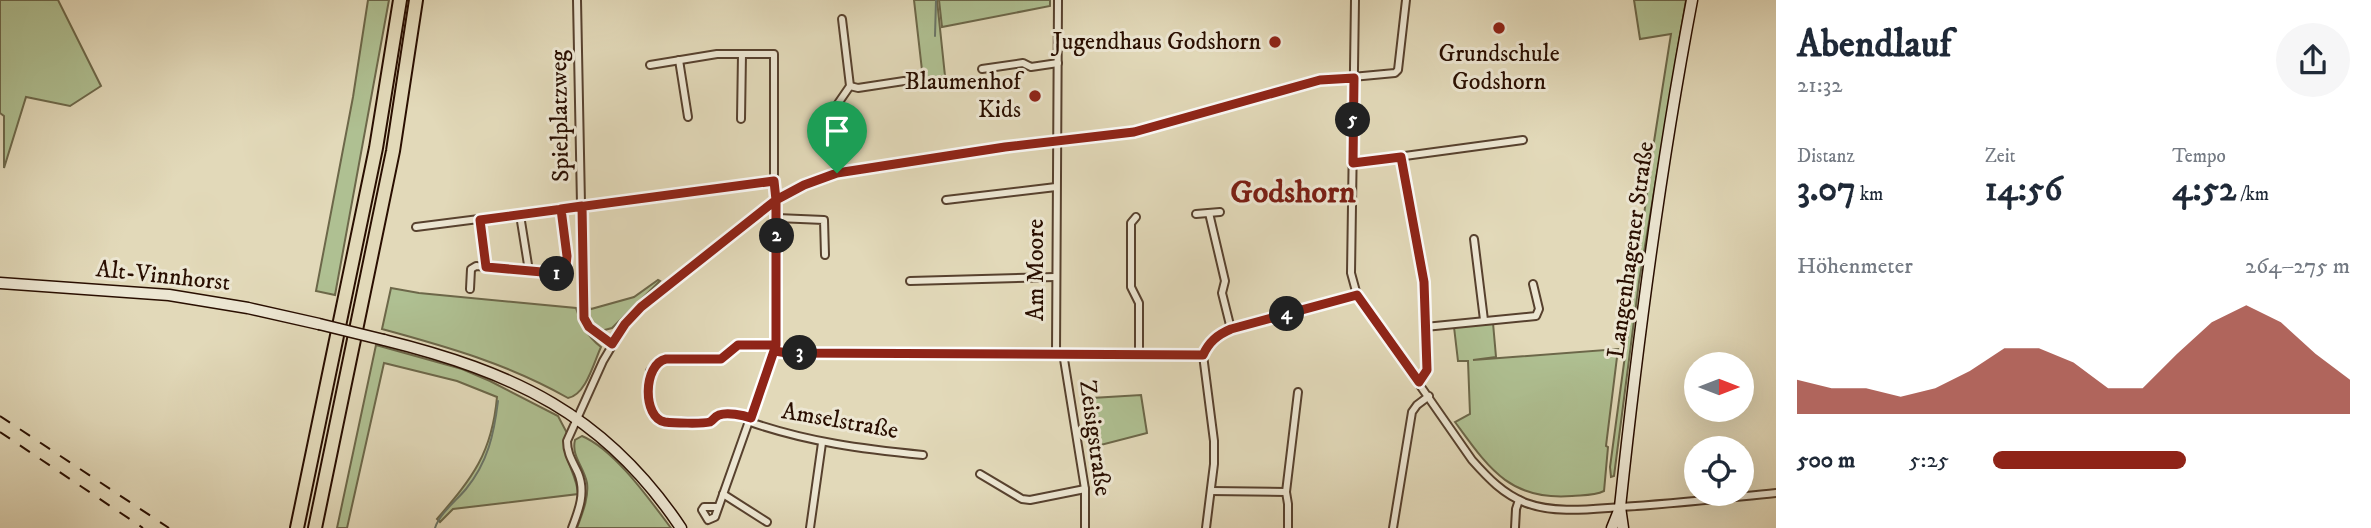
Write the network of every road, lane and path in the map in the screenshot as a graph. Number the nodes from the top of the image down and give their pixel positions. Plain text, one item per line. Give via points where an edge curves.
1 (400, 0) edge
2 (416, 0) edge
3 (577, 0) edge
4 (1058, 0) edge
5 (1355, 0) edge
6 (1406, 0) edge
7 (1692, 0) edge
8 (842, 19) dead end
9 (742, 54) junction
10 (679, 60) junction
11 (1058, 63) junction
12 (650, 65) dead end
13 (982, 69) dead end
14 (1354, 78) junction
15 (904, 81) dead end
16 (850, 86) junction
17 (688, 117) dead end
18 (741, 119) dead end
19 (1523, 140) dead end
20 (1058, 141) junction
21 (1401, 157) junction
22 (1353, 163) junction
23 (837, 173) junction
24 (774, 181) junction
25 (1056, 187) junction
26 (776, 200) junction
27 (946, 200) dead end
28 (582, 206) junction
29 (561, 209) junction
30 (1220, 212) dead end
31 (1209, 213) junction
32 (1196, 214) dead end
33 (520, 215) junction
34 (1136, 217) dead end
35 (777, 218) junction
36 (480, 220) junction
37 (416, 228) dead end
38 (1474, 239) dead end
39 (825, 255) dead end
40 (486, 267) junction
41 (529, 271) junction
42 (1055, 277) junction
43 (910, 281) dead end
44 (0, 283) edge
45 (1533, 284) dead end
46 (470, 289) dead end
47 (1357, 295) junction
48 (1484, 320) junction
49 (1425, 327) junction
50 (1231, 329) junction
51 (612, 344) junction
52 (775, 348) junction
53 (1060, 353) junction
54 (1139, 354) junction
55 (1203, 355) junction
56 (1419, 382) junction
57 (1298, 392) dead end
58 (1429, 396) junction
59 (577, 417) junction
60 (751, 420) junction
61 (822, 443) junction
62 (923, 455) dead end
63 (980, 474) dead end
64 (1085, 489) junction
65 (1211, 491) junction
66 (1286, 492) junction
67 (1776, 493) edge
68 (723, 494) junction
69 (1519, 500) junction
70 (718, 507) dead end
71 (1620, 507) junction
72 (767, 522) dead end
73 (297, 528) edge
74 (314, 528) edge
75 (572, 528) edge
76 (681, 528) edge
77 (810, 528) edge
78 (1085, 528) edge
79 (1206, 528) edge
80 (1288, 528) edge
81 (1393, 528) edge
82 (1515, 528) edge
83 (1612, 528) edge
84 (1623, 528) edge

1 - 73 highway via 376,148
2 - 74 highway via 393,151
3 - 28 street, Spielplatzweg
4 - 11 street, Am Moore
5 - 14 street
6 - 14 street via 1398,70
7 - 71 street, Langenhagener Straße via 1656,207
8 - 16 street
9 - 10 street
9 - 18 street
9 - 24 street via 774,54
10 - 12 street
10 - 17 street
11 - 13 street
11 - 20 street, Am Moore
14 - 20 street via 1320,80 1134,132
14 - 22 street
15 - 16 street
16 - 23 street via 828,118
19 - 21 street
20 - 23 street
20 - 25 street, Am Moore
21 - 22 street
21 - 49 street via 1424,282
22 - 47 street via 1351,273
23 - 26 street
24 - 26 street
24 - 28 street
25 - 27 street, Am Moore
25 - 42 street, Am Moore
26 - 35 street
26 - 51 street via 641,307
28 - 29 street
28 - 51 street, Spielplatzweg via 584,318
29 - 33 street
29 - 41 street via 565,274
30 - 31 street
31 - 32 street
31 - 50 street
33 - 36 street
33 - 41 street
34 - 54 street via 1131,223 1131,287 1139,303
35 - 39 street via 824,220
35 - 52 street
36 - 37 street
36 - 40 street
38 - 48 street
40 - 41 street
40 - 46 street via 473,267
42 - 43 street
42 - 53 street, Am Moore
44 - 59 street, Alt-Vinnhorst, bridge via 196,299 319,324 493,372
45 - 48 street via 1538,314
47 - 50 street
47 - 56 street
48 - 49 street
49 - 56 street via 1427,370
50 - 55 street via 1218,335
51 - 59 street
52 - 53 street, Amselstraße via 787,353
52 - 60 street
52 - 60 street, Amselstraße via 738,345 721,359 663,360 650,371 650,409 662,421 710,422 720,415 742,415
53 - 54 street, Amselstraße
53 - 64 street, Zeisigstraße
54 - 55 street, Amselstraße
55 - 65 street via 1214,442
56 - 58 street
57 - 66 street
58 - 69 street via 1472,460 1503,491
58 - 81 street via 1412,412
59 - 75 street via 567,441 582,487
59 - 76 street, Alt-Vinnhorst via 633,467
60 - 61 street, Amselstraße
60 - 68 street
61 - 62 street, Amselstraße
61 - 77 street
63 - 64 street via 1021,499
64 - 78 street, Zeisigstraße
65 - 66 street
65 - 79 street
66 - 80 street
67 - 71 street
68 - 70 street
68 - 72 street
69 - 71 street via 1551,509
69 - 82 street
71 - 83 street, Langenhagener Straße
71 - 84 street, Langenhagener Straße

